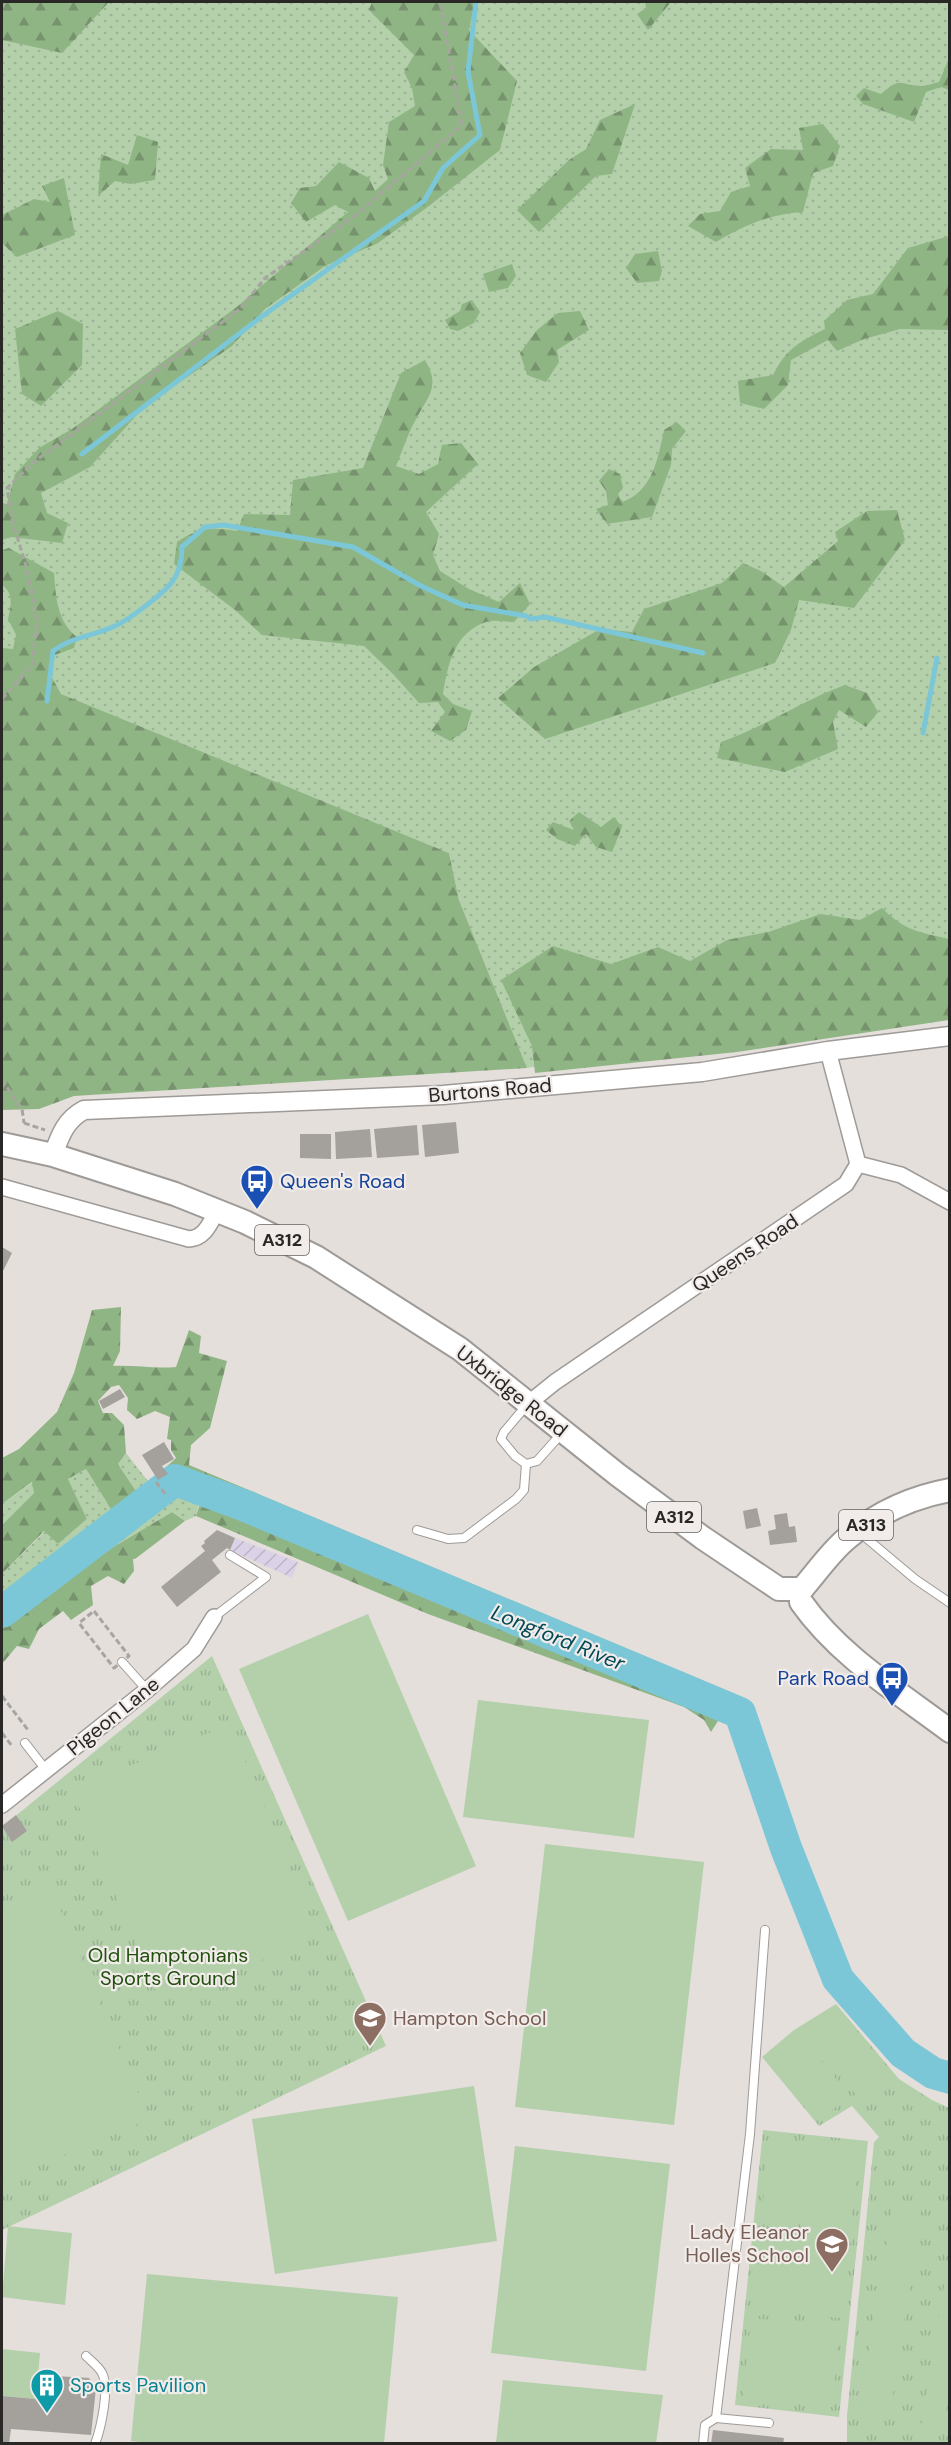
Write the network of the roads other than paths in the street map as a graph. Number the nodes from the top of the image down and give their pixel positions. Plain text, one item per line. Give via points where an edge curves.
1 (950, 1036) edge
2 (828, 1051) junction
3 (2, 1144) edge
4 (53, 1155) junction
5 (858, 1164) junction
6 (2, 1187) edge
7 (950, 1202) edge
8 (217, 1210) junction
9 (529, 1403) junction
10 (563, 1431) junction
11 (526, 1464) junction
12 (950, 1490) edge
13 (417, 1530) dead end
14 (858, 1532) junction
15 (230, 1555) dead end
16 (798, 1594) junction
17 (950, 1603) edge
18 (214, 1617) joint
19 (122, 1662) road end
20 (147, 1690) junction
21 (950, 1731) edge
22 (26, 1743) road end
23 (46, 1770) junction
24 (2, 1805) edge
25 (765, 1930) dead end
26 (86, 2356) dead end
27 (716, 2418) junction
28 (769, 2423) dead end
29 (95, 2444) edge
30 (703, 2444) edge

1 - 2 street, Burtons Road
2 - 4 street, Burtons Road via 702,1072 443,1095 84,1110 74,1115 60,1133
2 - 5 street
3 - 4 main road, Uxbridge Road / A312
4 - 8 main road, Uxbridge Road / A312
5 - 7 street via 901,1175
5 - 9 street, Queens Road via 846,1184
6 - 8 street via 189,1239 204,1233
8 - 9 main road, Uxbridge Road / A312 via 316,1257 460,1349
9 - 10 main road, Uxbridge Road / A312
9 - 11 lane via 501,1439
10 - 11 lane via 537,1461
10 - 16 main road, Uxbridge Road / A312 via 703,1538 779,1589
11 - 13 lane via 524,1490 516,1500 464,1538 448,1539
12 - 14 main road, A313 via 923,1495 883,1514
14 - 16 main road, A313 via 845,1540
14 - 17 lane
15 - 18 lane via 266,1577
16 - 21 main road via 815,1622 861,1666
18 - 20 street, Pigeon Lane via 194,1649
19 - 20 lane
20 - 23 street, Pigeon Lane
22 - 23 lane
23 - 24 street, Pigeon Lane
25 - 27 lane via 750,2134
26 - 29 lane via 103,2374 105,2392
27 - 28 lane
27 - 30 lane via 705,2425

